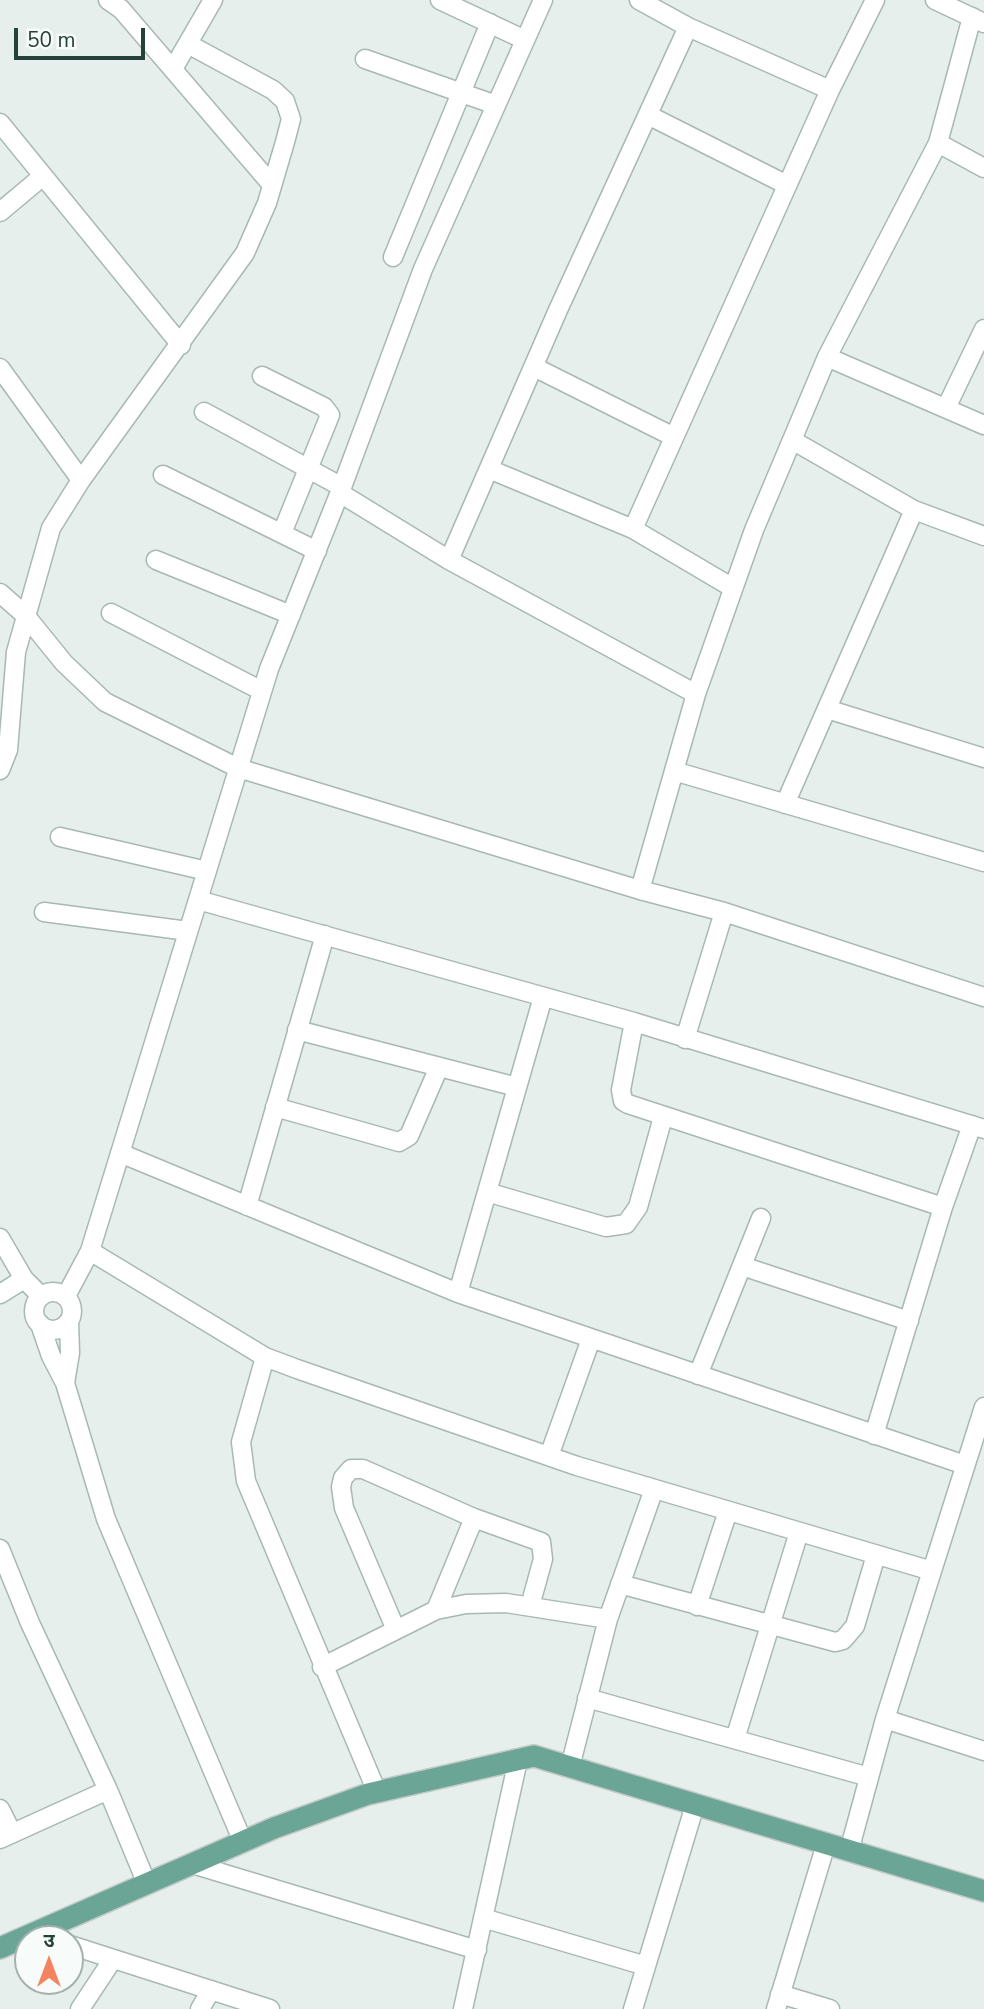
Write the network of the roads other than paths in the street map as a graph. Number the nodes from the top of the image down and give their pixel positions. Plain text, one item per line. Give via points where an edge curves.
1 (213, 0) edge
2 (440, 0) edge
3 (542, 0) edge
4 (639, 0) edge
5 (875, 0) edge
6 (935, 0) edge
7 (118, 3) edge
8 (978, 20) edge
9 (490, 23) junction
10 (688, 27) junction
11 (525, 40) junction
12 (188, 44) junction
13 (365, 59) dead end
14 (173, 69) junction
15 (830, 89) junction
16 (462, 92) junction
17 (496, 105) junction
18 (648, 115) junction
19 (0, 122) edge
20 (938, 143) junction
21 (984, 168) edge
22 (43, 176) junction
23 (272, 185) junction
24 (787, 185) junction
25 (0, 212) edge
26 (393, 257) dead end
27 (984, 329) edge
28 (181, 345) junction
29 (827, 357) junction
30 (534, 367) junction
31 (0, 369) edge
32 (262, 376) dead end
33 (946, 408) junction
34 (204, 412) dead end
35 (984, 425) edge
36 (674, 437) junction
37 (792, 440) junction
38 (310, 469) junction
39 (489, 469) junction
40 (163, 475) dead end
41 (81, 481) junction
42 (341, 490) junction
43 (914, 510) junction
44 (633, 529) junction
45 (282, 533) junction
46 (984, 536) edge
47 (317, 551) junction
48 (156, 560) dead end
49 (449, 560) junction
50 (733, 588) junction
51 (0, 593) edge
52 (111, 613) dead end
53 (25, 614) junction
54 (290, 615) junction
55 (262, 691) junction
56 (696, 694) junction
57 (827, 709) junction
58 (984, 758) edge
59 (238, 768) junction
60 (0, 770) edge
61 (674, 771) junction
62 (786, 804) junction
63 (60, 837) dead end
64 (984, 862) edge
65 (206, 871) junction
66 (640, 890) junction
67 (198, 900) junction
68 (44, 912) dead end
69 (724, 912) junction
70 (188, 931) junction
71 (325, 935) junction
72 (543, 997) junction
73 (984, 997) edge
74 (634, 1022) junction
75 (297, 1031) junction
76 (685, 1039) junction
77 (439, 1067) junction
78 (517, 1087) junction
79 (275, 1107) junction
80 (663, 1116) junction
81 (978, 1127) edge
82 (120, 1153) junction
83 (487, 1192) junction
84 (247, 1206) junction
85 (943, 1207) junction
86 (761, 1218) dead end
87 (0, 1238) edge
88 (90, 1251) junction
89 (742, 1266) junction
90 (24, 1279) junction
91 (458, 1293) junction
92 (0, 1294) edge
93 (41, 1296) junction
94 (66, 1296) junction
95 (69, 1321) junction
96 (909, 1321) junction
97 (40, 1324) junction
98 (591, 1339) junction
99 (265, 1357) junction
100 (698, 1375) junction
101 (65, 1382) junction
102 (984, 1407) edge
103 (874, 1435) junction
104 (549, 1456) junction
105 (965, 1465) junction
106 (654, 1489) junction
107 (728, 1511) junction
108 (474, 1518) junction
109 (799, 1532) junction
110 (0, 1549) edge
111 (876, 1555) junction
112 (932, 1571) junction
113 (620, 1584) junction
114 (530, 1606) junction
115 (697, 1606) junction
116 (436, 1610) junction
117 (608, 1619) junction
118 (769, 1626) junction
119 (396, 1630) junction
120 (322, 1667) junction
121 (587, 1698) junction
122 (885, 1719) junction
123 (735, 1739) junction
124 (984, 1751) edge
125 (518, 1760) junction
126 (570, 1767) junction
127 (869, 1777) junction
128 (108, 1790) junction
129 (377, 1792) junction
130 (695, 1805) junction
131 (0, 1809) edge
132 (6, 1836) edge
133 (243, 1842) junction
134 (826, 1844) junction
135 (849, 1851) junction
136 (192, 1864) junction
137 (147, 1884) junction
138 (984, 1891) edge
139 (482, 1918) junction
140 (63, 1925) edge
141 (84, 1950) edge
142 (477, 1950) junction
143 (113, 1959) junction
144 (646, 1966) junction
145 (211, 1990) junction
146 (778, 2002) edge
147 (80, 2009) edge
148 (200, 2009) edge
149 (270, 2009) edge
150 (463, 2009) edge
151 (633, 2009) edge
152 (830, 2009) edge

1 - 12 street
2 - 9 street
3 - 11 street
4 - 10 street
5 - 15 street
6 - 8 street
7 - 14 street
8 - 20 street
9 - 11 street
9 - 16 street
10 - 15 street
10 - 18 street
11 - 17 street
12 - 14 street
12 - 23 street via 273,89 285,102 291,119
13 - 16 street
14 - 23 street
15 - 24 street
16 - 17 street
16 - 26 street
17 - 42 street via 423,269
18 - 24 street
18 - 30 street
19 - 22 street
20 - 21 street
20 - 29 street
22 - 25 street
22 - 28 street
23 - 28 street via 245,253
24 - 36 street
27 - 33 street
28 - 41 street
29 - 33 street
29 - 37 street
30 - 36 street
30 - 39 street
31 - 41 street
32 - 38 street via 328,411 330,421
33 - 35 street
34 - 38 street
36 - 44 street
37 - 43 street
37 - 50 street
38 - 42 street
38 - 45 street
39 - 44 street
39 - 49 street
40 - 45 street
41 - 53 street via 51,528
42 - 47 street
42 - 49 street
43 - 46 street
43 - 57 street
44 - 50 street
45 - 47 street
47 - 54 street
48 - 54 street
49 - 56 street
50 - 56 street
51 - 53 street
52 - 55 street
53 - 59 street via 64,663 105,702
53 - 60 street via 15,664 8,750
54 - 55 street
55 - 59 street
56 - 61 street
57 - 58 street
57 - 62 street
59 - 65 street
59 - 66 street
61 - 62 street
61 - 66 street
62 - 64 street
63 - 65 street
65 - 67 street
66 - 69 street
67 - 70 street
67 - 71 street
68 - 70 street
69 - 73 street
69 - 76 street
70 - 82 street
71 - 72 street
71 - 75 street
72 - 74 street
72 - 78 street
74 - 76 street
74 - 80 street via 621,1096 628,1104
75 - 77 street
75 - 79 street
76 - 81 street
77 - 78 street
77 - 79 street via 409,1136 399,1142
78 - 83 street
79 - 84 street
80 - 83 street via 638,1207 626,1224 606,1227
80 - 85 street
81 - 85 street
82 - 84 street
82 - 88 street
83 - 91 street
84 - 91 street
85 - 96 street
86 - 89 street
87 - 90 street
88 - 94 street
88 - 99 street
89 - 96 street
89 - 100 street
90 - 92 street
90 - 93 street
91 - 98 street
93 - 94 street via 51,1292
93 - 97 street via 34,1310
94 - 95 street via 72,1308
95 - 97 street via 53,1330
95 - 101 street
96 - 103 street
97 - 101 street
98 - 100 street
98 - 104 street
99 - 104 street
99 - 120 street via 244,1425 241,1461 252,1501
100 - 103 street
101 - 133 street via 106,1519
102 - 105 street
103 - 105 street
104 - 106 street
105 - 112 street
106 - 107 street
106 - 113 street
107 - 109 street
107 - 115 street
108 - 114 street via 541,1542 543,1559
108 - 116 street
108 - 119 street via 363,1469 346,1472 341,1488 344,1508
109 - 111 street
109 - 118 street
110 - 128 street
111 - 112 street
111 - 118 street via 855,1626 843,1640 822,1641
112 - 122 street
113 - 115 street
113 - 117 street
114 - 116 street via 488,1603
114 - 117 street
115 - 118 street
116 - 119 street
117 - 121 street
118 - 123 street
119 - 120 street
120 - 129 street
121 - 123 street
121 - 126 street
122 - 124 street
122 - 127 street
123 - 127 street
125 - 126 main road via 534,1756
125 - 129 main road
125 - 139 street
126 - 130 main road
127 - 135 street
128 - 132 street
128 - 137 street
129 - 133 main road
130 - 134 main road
130 - 144 street
131 - 132 street
133 - 136 main road
134 - 135 main road
134 - 146 street
135 - 138 main road
136 - 137 main road
136 - 142 street
137 - 140 main road
139 - 142 street
139 - 144 street
141 - 143 street
142 - 150 street
143 - 145 street
143 - 147 street
144 - 151 street
145 - 148 street
145 - 149 street
146 - 152 street

